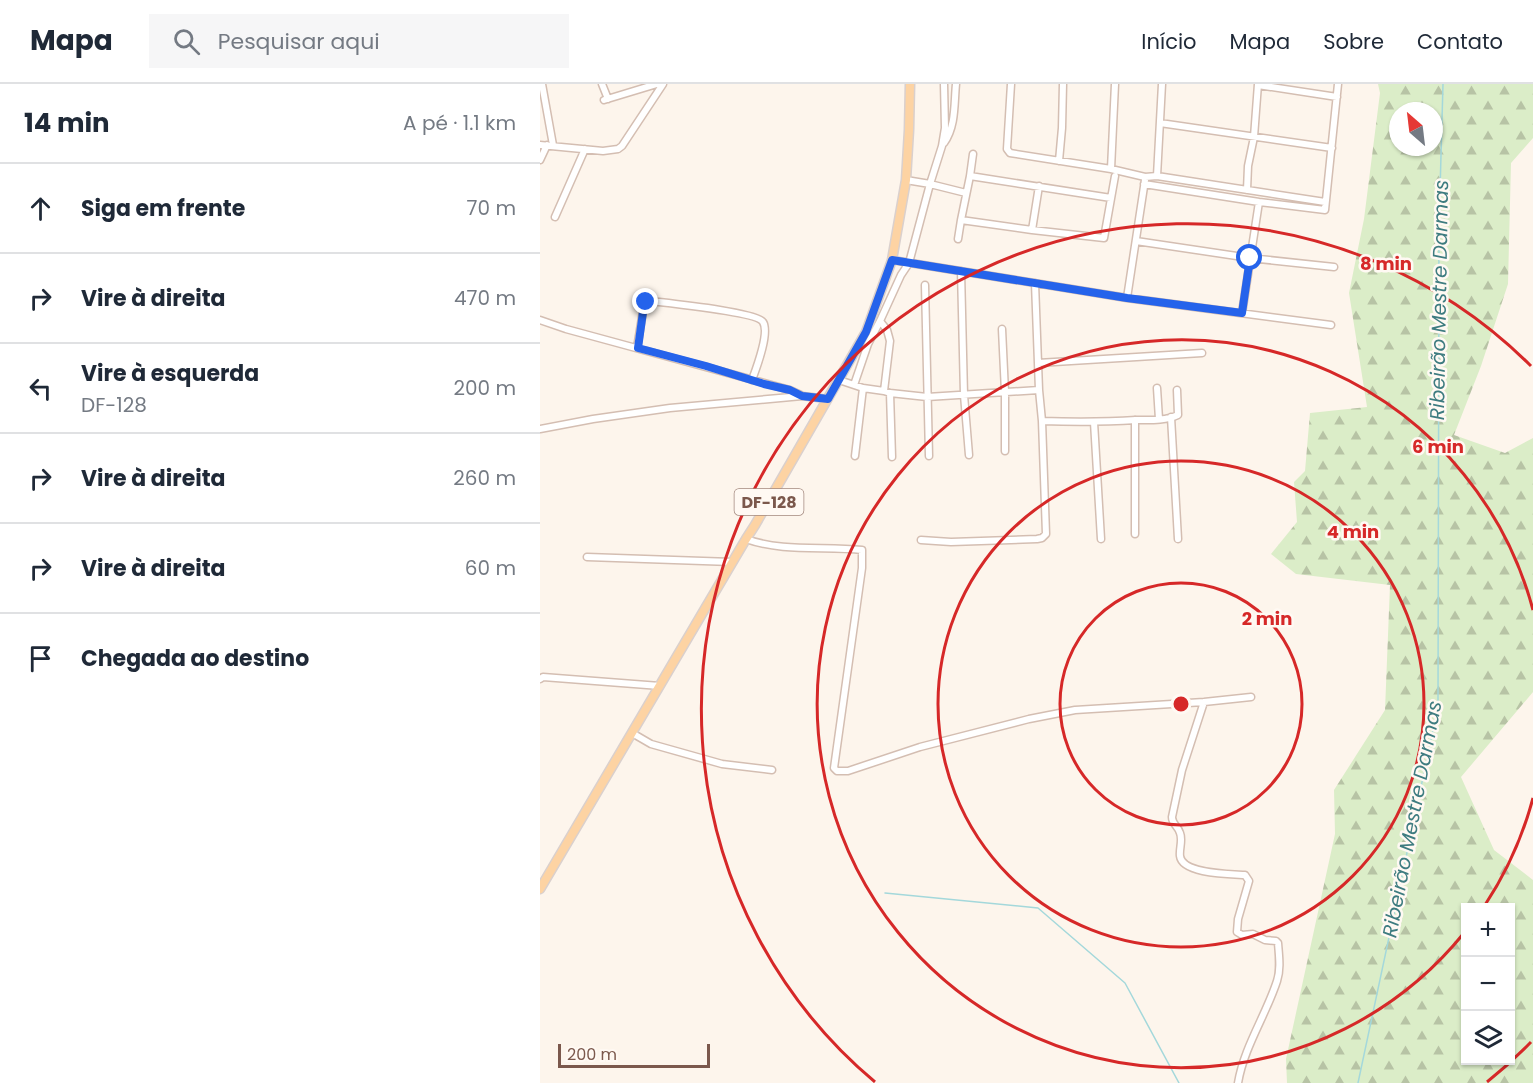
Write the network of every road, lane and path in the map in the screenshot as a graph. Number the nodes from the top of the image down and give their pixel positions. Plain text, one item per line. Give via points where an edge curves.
1 (542, 84) edge
2 (602, 84) edge
3 (657, 84) edge
4 (663, 84) edge
5 (910, 84) edge
6 (944, 84) edge
7 (956, 84) edge
8 (1011, 84) edge
9 (1063, 84) edge
10 (1115, 84) edge
11 (1162, 84) edge
12 (1258, 84) edge
13 (1338, 84) edge
14 (1337, 97) junction
15 (1160, 123) junction
16 (1254, 137) junction
17 (547, 145) edge
18 (942, 146) junction
19 (585, 148) junction
20 (1332, 148) junction
21 (973, 154) dead end
22 (540, 160) edge
23 (1059, 161) junction
24 (1111, 169) junction
25 (970, 176) junction
26 (1115, 176) dead end
27 (1157, 176) junction
28 (906, 180) junction
29 (1145, 180) junction
30 (930, 184) junction
31 (1039, 186) junction
32 (1247, 190) junction
33 (966, 193) junction
34 (1111, 198) junction
35 (1259, 202) junction
36 (1325, 202) junction
37 (555, 217) dead end
38 (961, 220) junction
39 (1032, 230) junction
40 (958, 239) dead end
41 (1136, 241) junction
42 (1250, 258) junction
43 (892, 260) junction
44 (909, 263) junction
45 (1334, 267) dead end
46 (961, 271) junction
47 (1035, 283) junction
48 (925, 285) dead end
49 (1127, 298) junction
50 (1242, 313) junction
51 (540, 320) edge
52 (880, 321) junction
53 (1331, 325) dead end
54 (1002, 329) dead end
55 (638, 348) junction
56 (1202, 353) dead end
57 (1038, 363) junction
58 (752, 380) junction
59 (839, 380) junction
60 (854, 385) junction
61 (863, 388) junction
62 (1157, 388) dead end
63 (1039, 390) junction
64 (1177, 390) dead end
65 (887, 392) junction
66 (1005, 392) junction
67 (964, 395) junction
68 (802, 396) junction
69 (927, 397) junction
70 (828, 399) junction
71 (1171, 417) junction
72 (1159, 419) junction
73 (1135, 420) junction
74 (1042, 421) junction
75 (1094, 422) junction
76 (540, 429) edge
77 (1005, 451) dead end
78 (969, 455) dead end
79 (855, 456) dead end
80 (929, 456) dead end
81 (892, 457) dead end
82 (1135, 534) dead end
83 (746, 539) junction
84 (1101, 539) dead end
85 (1178, 539) dead end
86 (921, 540) dead end
87 (587, 558) dead end
88 (732, 562) junction
89 (540, 679) edge
90 (660, 686) junction
91 (1251, 697) dead end
92 (1204, 702) junction
93 (632, 733) junction
94 (772, 770) dead end
95 (540, 890) edge
96 (1238, 1083) edge

1 - 17 street
2 - 3 street via 606,99
4 - 19 street via 622,146
5 - 28 main road, DF-128 / DF-128
6 - 18 street
7 - 18 street via 953,126
8 - 23 street via 1008,152
9 - 23 street
10 - 24 street
11 - 15 street
12 - 14 street
12 - 16 street
13 - 14 street
14 - 20 street
15 - 16 street
15 - 27 street
16 - 20 street
16 - 32 street
17 - 19 street
17 - 22 street
18 - 30 street
19 - 37 street
20 - 36 street
21 - 25 street
23 - 24 street
24 - 29 street
25 - 31 street
25 - 33 street
26 - 34 street
27 - 29 street
27 - 32 street
28 - 30 street
28 - 43 main road, DF-128 / DF-128
29 - 35 street
29 - 41 street
30 - 33 street
30 - 44 street
31 - 34 street
31 - 39 street
32 - 36 street
33 - 38 street
34 - 39 street via 1104,238
35 - 36 street via 1325,210
35 - 42 street
38 - 39 street
38 - 40 street
41 - 42 street
41 - 49 street
42 - 45 street
42 - 50 street
43 - 44 street
43 - 59 main road, DF-128 / DF-128 via 866,332
44 - 46 street
44 - 52 street
46 - 47 street
46 - 67 street
47 - 49 street
47 - 57 street
48 - 69 street
49 - 50 street
50 - 53 street
51 - 55 street
52 - 60 street
52 - 65 street via 890,341
54 - 66 street
55 - 58 street
55 - 58 street via 644,305 650,301 760,319 765,327 761,356
56 - 57 street
57 - 63 street
58 - 68 street
59 - 60 street
59 - 70 main road, DF-128 / DF-128
60 - 61 street
61 - 65 street
61 - 79 street
62 - 72 street
63 - 66 street
63 - 74 street
64 - 71 street via 1178,415
65 - 69 street
65 - 81 street
66 - 67 street
66 - 77 street
67 - 69 street
67 - 78 street
68 - 70 street
68 - 76 street via 670,408
69 - 80 street
70 - 83 main road, DF-128 / DF-128
71 - 72 street
71 - 85 street
72 - 73 street
73 - 75 street
73 - 82 street
74 - 75 street
74 - 86 street via 1046,534 1042,538
75 - 84 street
83 - 88 main road, DF-128 / DF-128
83 - 92 street via 781,546 862,550 834,768 837,771 1075,710
87 - 88 street
88 - 90 main road, DF-128 / DF-128
89 - 90 street
90 - 93 main road, DF-128 / DF-128
91 - 92 street
92 - 96 street via 1172,816 1181,836 1180,858 1200,871 1245,875 1249,881 1237,932 1278,943 1277,980
93 - 94 street via 651,744 722,764
93 - 95 main road, DF-128 / DF-128

